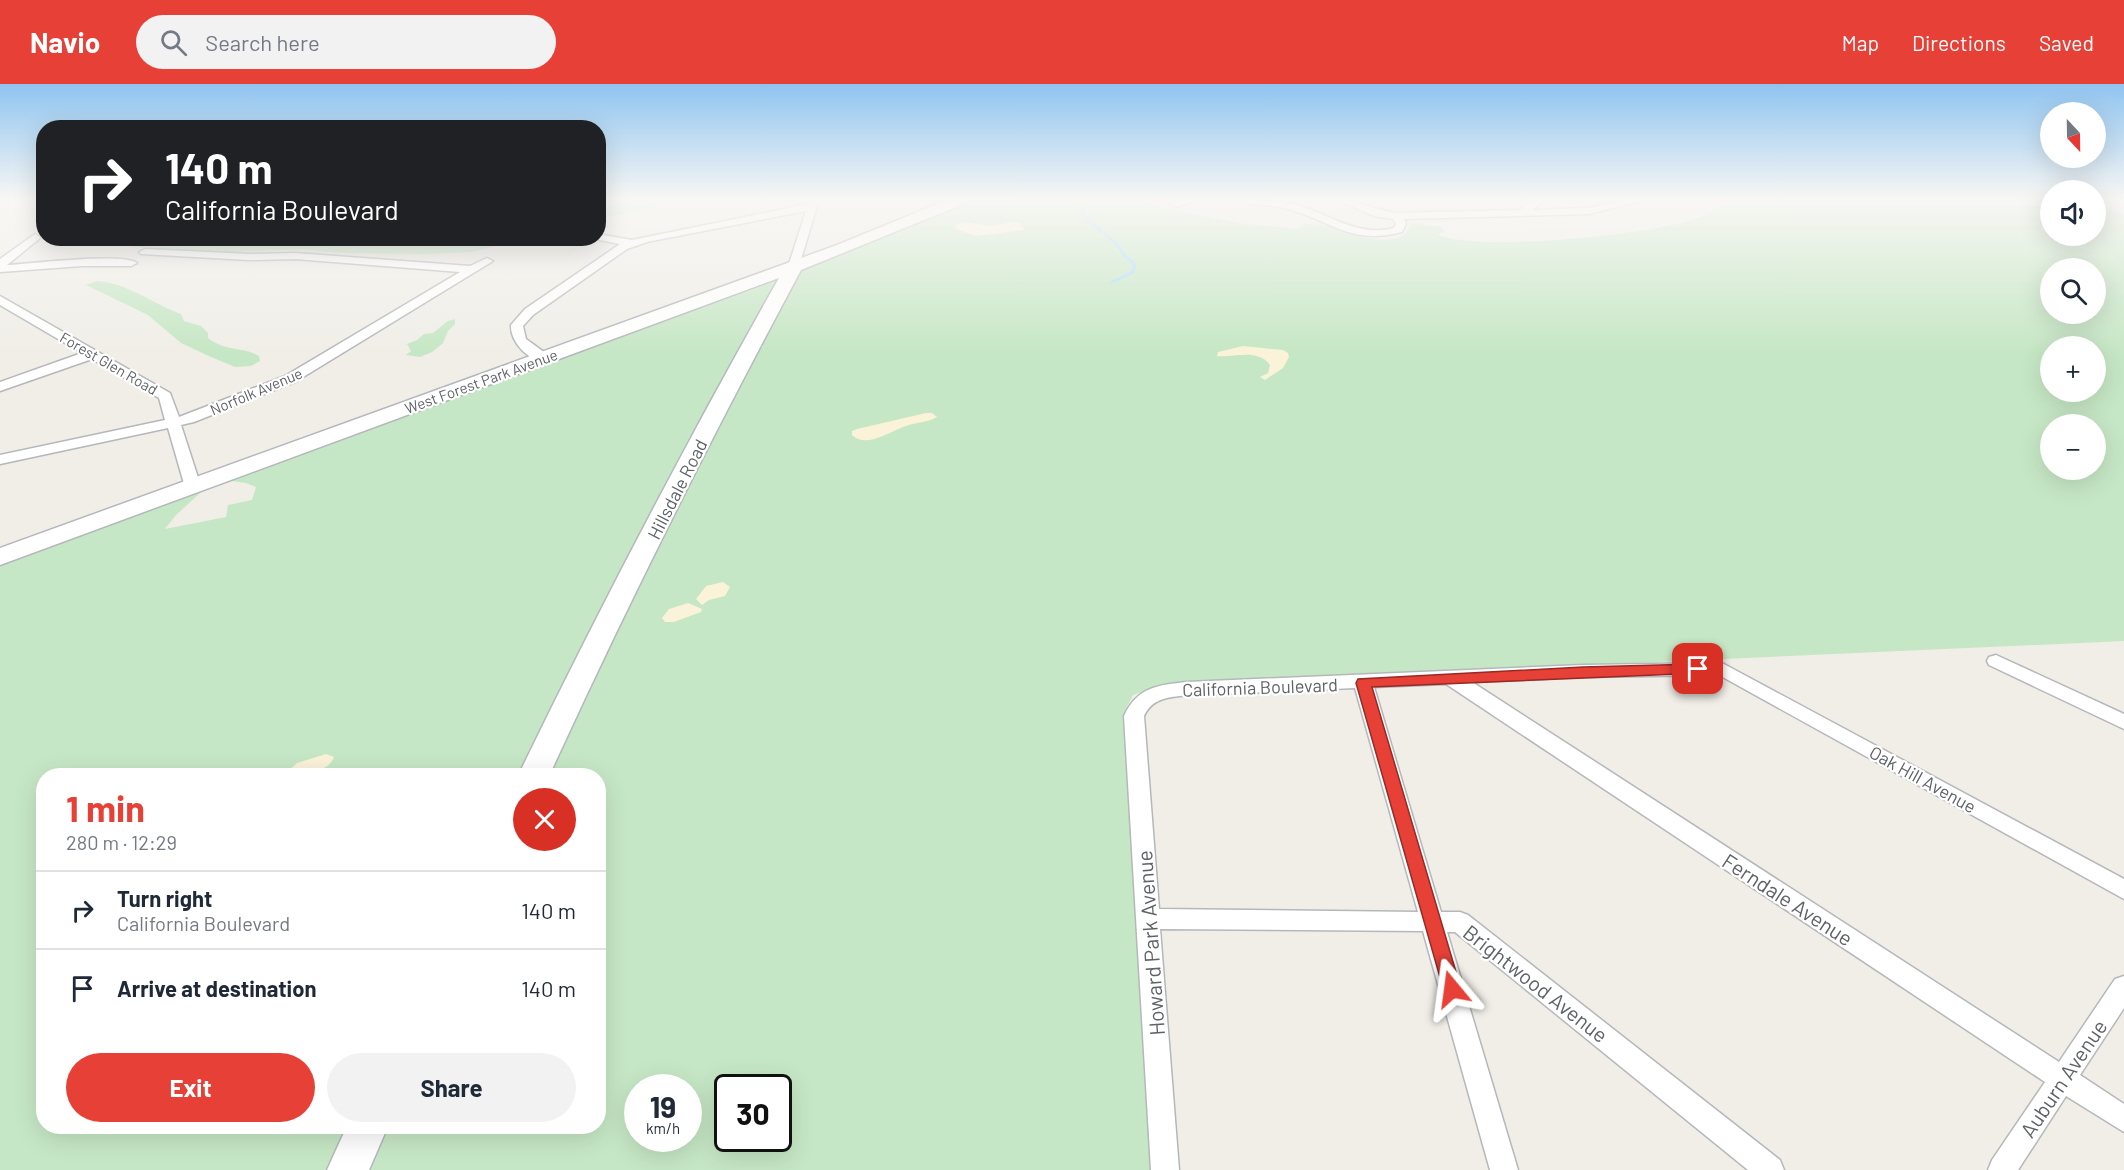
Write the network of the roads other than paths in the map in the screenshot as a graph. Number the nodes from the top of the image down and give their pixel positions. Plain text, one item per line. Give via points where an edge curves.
1 (19, 251) edge
2 (621, 251) edge
3 (800, 251) edge
4 (839, 251) edge
5 (145, 252) dead end
6 (487, 261) dead end
7 (131, 263) dead end
8 (0, 267) edge
9 (794, 267) junction
10 (472, 270) junction
11 (0, 300) edge
12 (93, 354) junction
13 (543, 358) junction
14 (0, 387) edge
15 (174, 423) junction
16 (0, 460) edge
17 (193, 487) junction
18 (0, 557) edge
19 (1996, 661) dead end
20 (1722, 669) joint
21 (1451, 678) junction
22 (1363, 683) junction
23 (1134, 716) joint
24 (2124, 722) edge
25 (536, 768) edge
26 (2124, 890) edge
27 (1149, 919) junction
28 (1432, 922) junction
29 (2124, 987) edge
30 (2062, 1079) junction
31 (2124, 1119) edge
32 (364, 1134) edge
33 (348, 1170) edge
34 (1166, 1170) edge
35 (1504, 1170) edge
36 (1770, 1170) edge
37 (2002, 1170) edge

1 - 8 street
2 - 13 street via 517,325 517,337
3 - 9 street, Hillsdale Road
4 - 9 main road, West Forest Park Avenue
5 - 10 street via 295,256
6 - 10 street, Norfolk Avenue
7 - 8 street
9 - 13 main road, West Forest Park Avenue
9 - 25 main road, Hillsdale Road
10 - 15 street, Norfolk Avenue via 304,372
11 - 12 street, Forest Glen Road
12 - 14 street
12 - 15 street, Forest Glen Road via 161,392 168,400
13 - 17 main road, West Forest Park Avenue
15 - 16 street, Norfolk Avenue
15 - 17 street, Forest Glen Road
17 - 18 main road, West Forest Park Avenue
19 - 24 street
20 - 21 street, California Boulevard
20 - 26 street, Oak Hill Avenue
21 - 22 street, California Boulevard
21 - 30 street, Ferndale Avenue
22 - 23 street, California Boulevard via 1162,692 1140,703
22 - 28 street
23 - 27 street, Howard Park Avenue
27 - 28 street, Brightwood Avenue
27 - 34 street, Howard Park Avenue
28 - 35 street
28 - 36 street, Brightwood Avenue via 1460,922
29 - 30 street, Auburn Avenue
30 - 31 street, Ferndale Avenue
30 - 37 street, Auburn Avenue
32 - 33 main road

